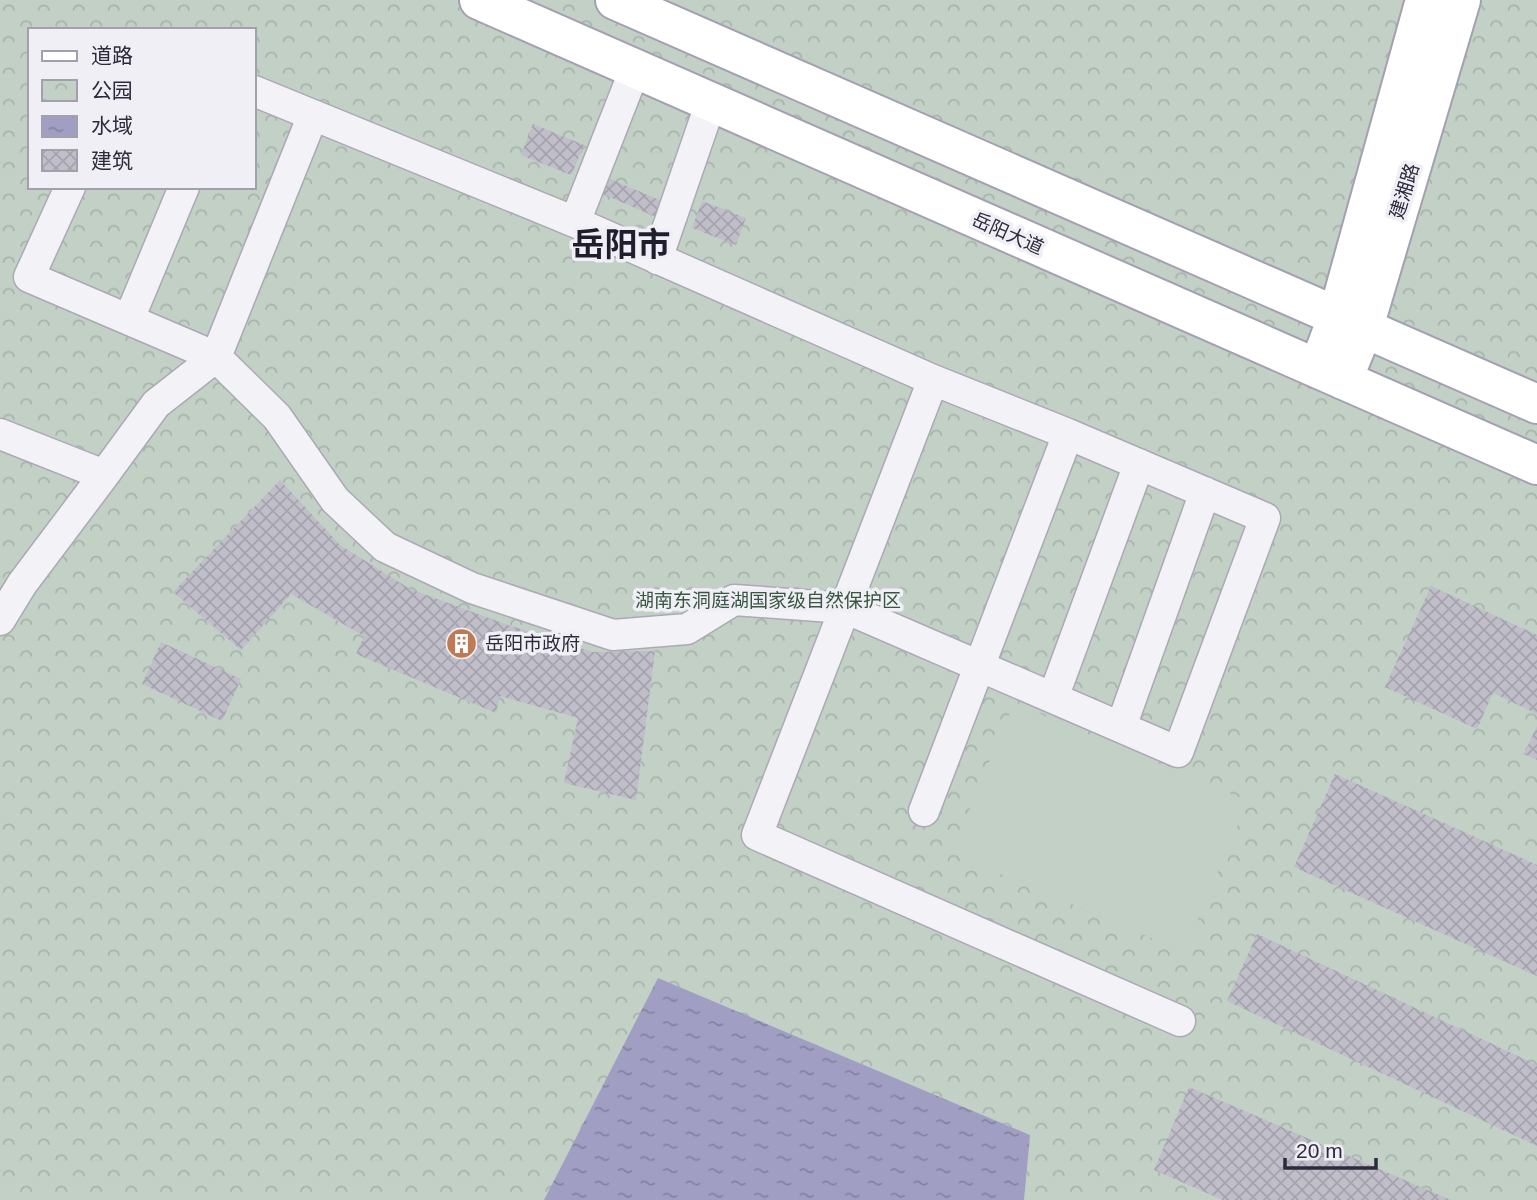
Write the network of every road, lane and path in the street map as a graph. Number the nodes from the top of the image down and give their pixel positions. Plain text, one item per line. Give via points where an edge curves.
1 (479, 0) edge
2 (615, 0) edge
3 (1425, 0) edge
4 (1461, 0) edge
5 (635, 69) junction
6 (256, 92) edge
7 (711, 102) junction
8 (313, 115) junction
9 (69, 189) edge
10 (183, 189) edge
11 (575, 222) junction
12 (657, 259) junction
13 (129, 319) junction
14 (1350, 322) junction
15 (216, 357) junction
16 (1331, 375) junction
17 (933, 380) junction
18 (1537, 404) edge
19 (0, 434) edge
20 (1068, 434) junction
21 (1139, 464) junction
22 (1537, 465) edge
23 (104, 475) junction
24 (1205, 492) junction
25 (845, 608) junction
26 (0, 620) edge
27 (979, 666) junction
28 (1053, 698) junction
29 (1121, 727) junction
30 (924, 811) dead end
31 (1180, 1021) dead end

1 - 5 main road, 岳阳大道
2 - 14 main road
3 - 14 main road, 建湘路
4 - 14 main road, 建湘路
5 - 7 main road, 岳阳大道
5 - 11 street
6 - 8 street
7 - 12 street
7 - 16 main road, 岳阳大道
8 - 11 street
8 - 15 street
9 - 13 street via 29,277
10 - 13 street
11 - 12 street
12 - 17 street
13 - 15 street
14 - 16 main road, 建湘路
14 - 18 main road
15 - 23 street via 156,404
15 - 25 street via 277,417 335,500 385,547 472,588 613,635 687,629 734,600
16 - 22 main road, 岳阳大道
17 - 20 street
17 - 25 street
19 - 23 street
20 - 21 street
20 - 27 street
21 - 24 street
21 - 28 street
23 - 26 street
24 - 29 street
24 - 29 street via 1265,518 1178,752
25 - 27 street
25 - 31 street via 757,835
27 - 28 street
27 - 30 street
28 - 29 street

